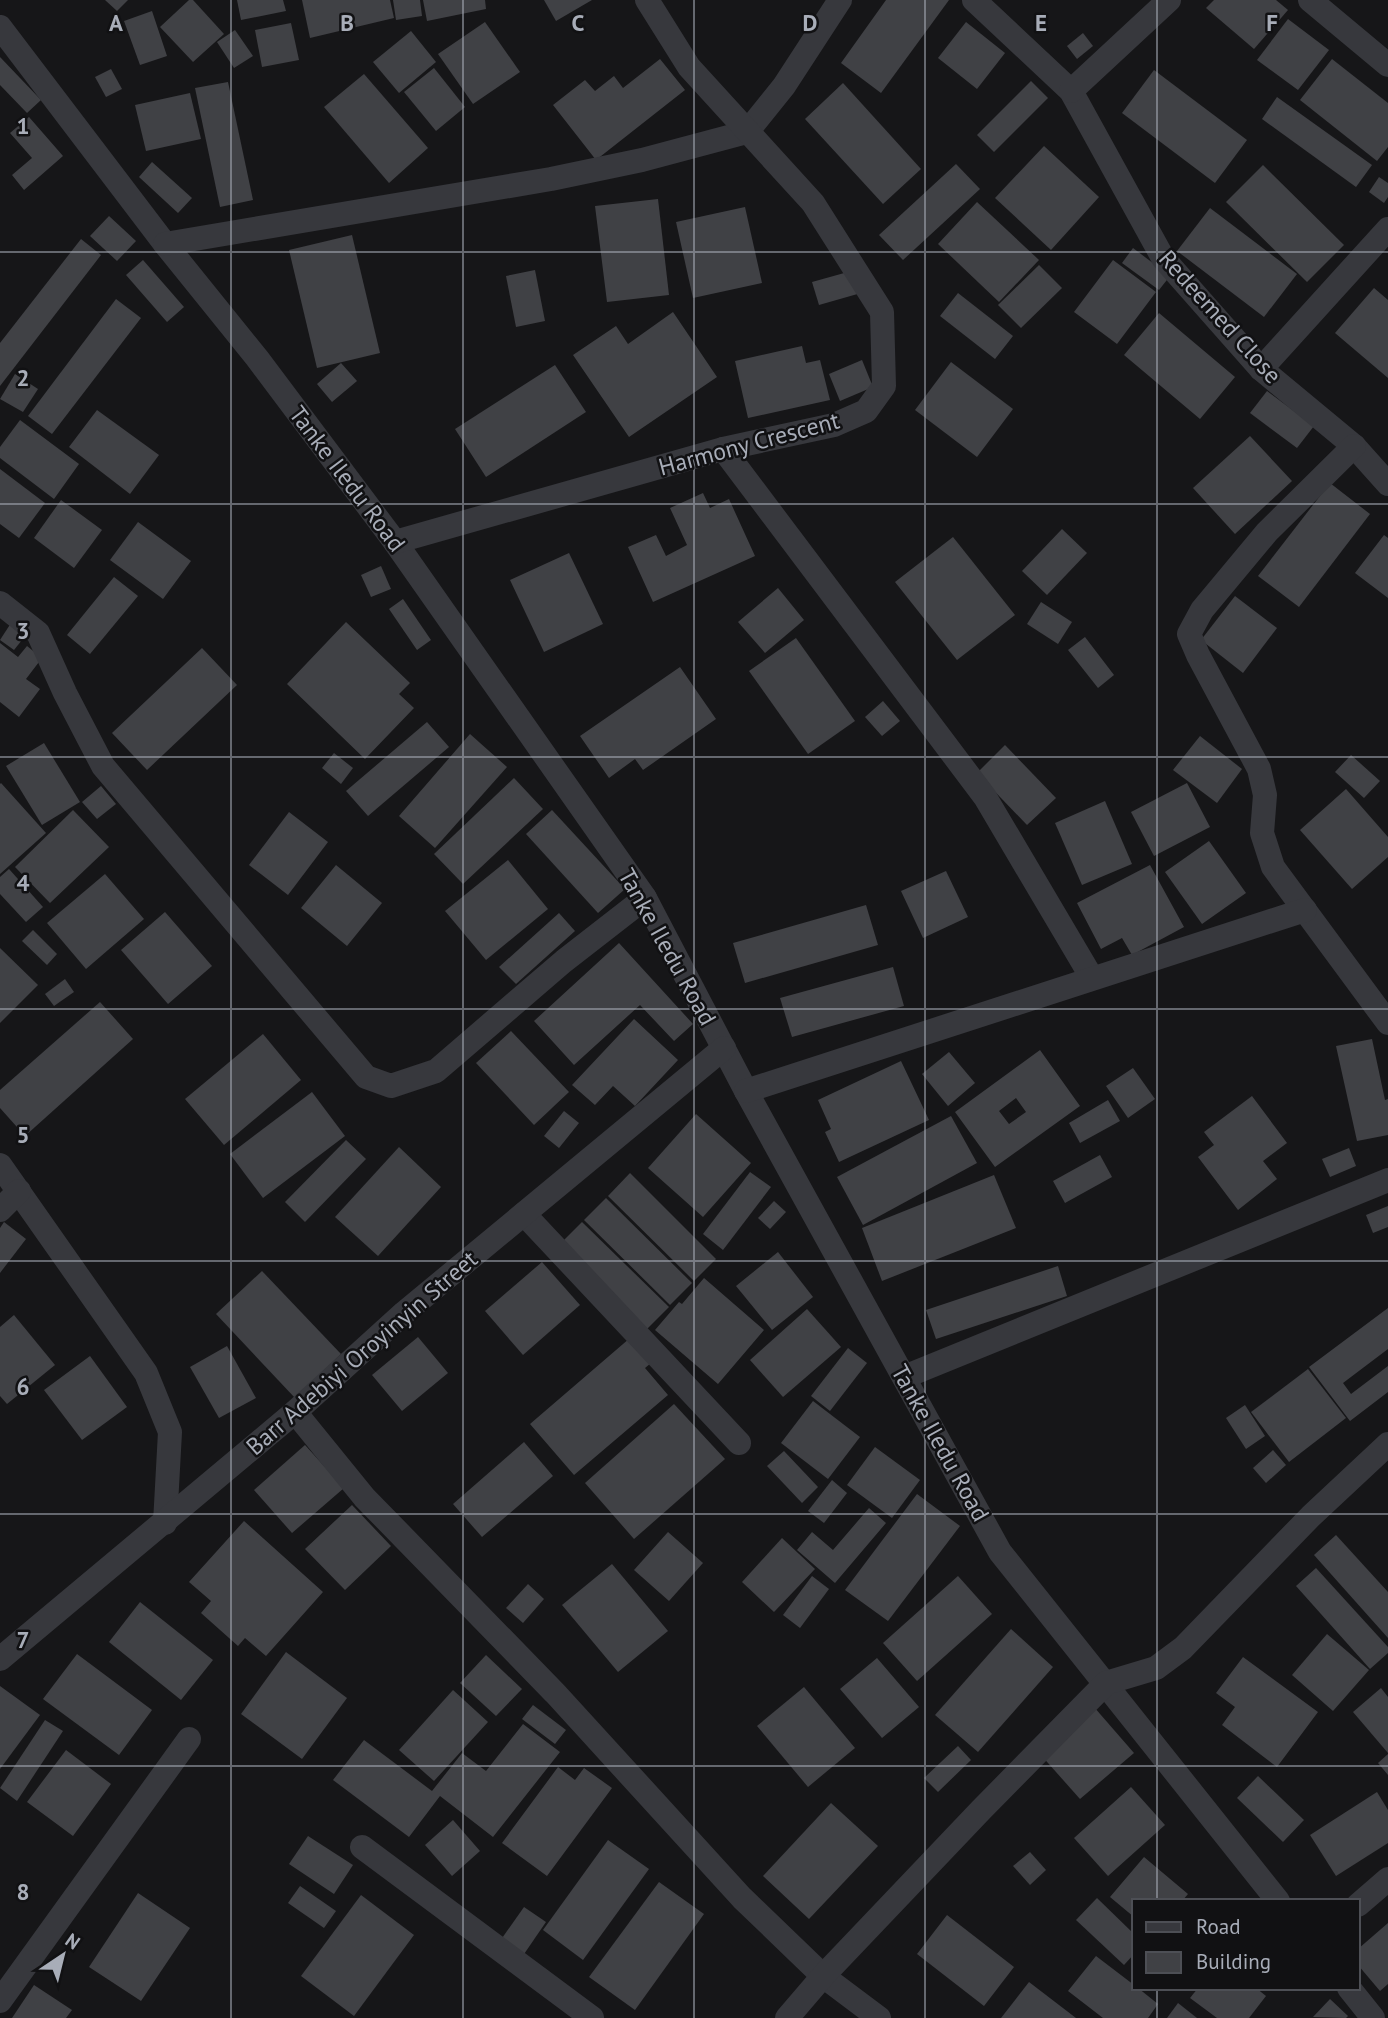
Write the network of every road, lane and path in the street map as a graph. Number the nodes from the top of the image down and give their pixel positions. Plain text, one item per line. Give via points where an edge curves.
1 (647, 0) edge
2 (840, 0) edge
3 (974, 0) edge
4 (1169, 0) edge
5 (1310, 0) edge
6 (0, 27) edge
7 (1388, 65) edge
8 (1071, 91) junction
9 (747, 132) junction
10 (1388, 229) edge
11 (165, 244) junction
12 (1261, 369) junction
13 (1354, 446) junction
14 (723, 449) junction
15 (1388, 484) edge
16 (396, 542) junction
17 (0, 603) edge
18 (645, 898) junction
19 (1305, 910) junction
20 (1093, 978) junction
21 (1388, 1023) edge
22 (724, 1048) junction
23 (746, 1091) junction
24 (0, 1165) edge
25 (1388, 1180) edge
26 (19, 1191) junction
27 (0, 1210) edge
28 (524, 1214) junction
29 (904, 1377) junction
30 (295, 1412) junction
31 (739, 1443) dead end
32 (1388, 1444) edge
33 (165, 1523) junction
34 (0, 1659) edge
35 (1106, 1683) junction
36 (189, 1739) dead end
37 (362, 1847) dead end
38 (1388, 1879) edge
39 (1276, 1899) edge
40 (1360, 1903) edge
41 (823, 1976) junction
42 (1351, 1990) edge
43 (0, 2001) edge
44 (592, 2018) edge
45 (787, 2018) edge
46 (878, 2018) edge
47 (1373, 2018) edge

1 - 9 street, Harmony Crescent via 689,66
2 - 9 street via 784,86
3 - 8 street, Redeemed Close
4 - 8 street
5 - 7 street
6 - 11 street, Tanke Iledu Road
8 - 12 street, Redeemed Close via 1163,258
9 - 11 street via 551,179
9 - 14 street, Harmony Crescent via 813,203 882,312 884,386 866,411 834,425
10 - 12 street
11 - 16 street, Tanke Iledu Road
12 - 13 street, Redeemed Close
13 - 15 street, Redeemed Close
13 - 19 street via 1267,533 1202,610 1189,635 1259,769 1265,794 1262,833 1273,867
14 - 16 street, Harmony Crescent
14 - 20 street via 985,797
16 - 18 street, Tanke Iledu Road
17 - 18 street via 38,633 103,766 366,1077 391,1086 436,1071
18 - 22 street, Tanke Iledu Road
19 - 20 street
19 - 21 street
20 - 23 street
22 - 23 street, Tanke Iledu Road
22 - 28 street, Barr Adebiyi Oroyinyin Street
23 - 29 street, Tanke Iledu Road
24 - 26 street
25 - 29 street
26 - 27 street
26 - 33 street via 146,1373 170,1433
28 - 30 street, Barr Adebiyi Oroyinyin Street via 404,1313
28 - 31 street
29 - 35 street, Tanke Iledu Road via 1000,1552
30 - 33 street, Barr Adebiyi Oroyinyin Street
30 - 41 street via 364,1497 555,1693 742,1898
32 - 35 street via 1183,1648 1156,1668
33 - 34 street, Barr Adebiyi Oroyinyin Street
35 - 39 street, Tanke Iledu Road
35 - 41 street
36 - 43 street
37 - 44 street
38 - 40 street
41 - 45 street
41 - 46 street
42 - 47 street

